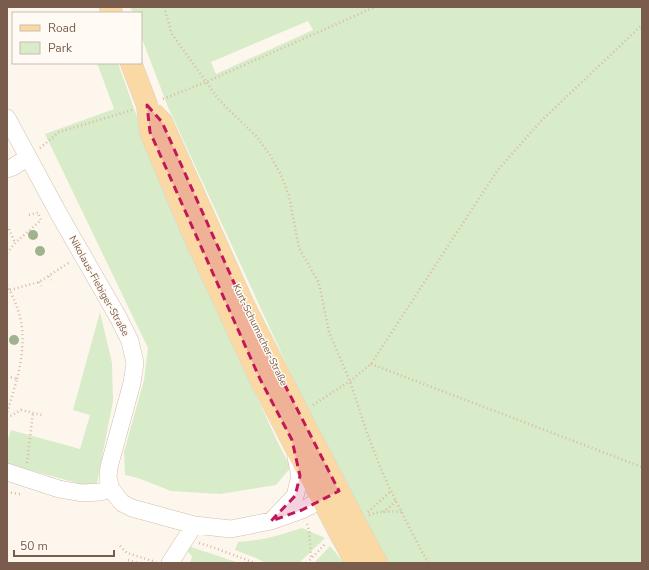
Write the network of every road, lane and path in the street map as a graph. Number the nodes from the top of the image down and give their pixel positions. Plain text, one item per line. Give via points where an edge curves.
1 (164, 7) edge
2 (375, 7) edge
3 (642, 25) edge
4 (131, 64) edge
5 (206, 82) junction
6 (147, 106) junction
7 (7, 118) edge
8 (28, 157) junction
9 (7, 169) edge
10 (38, 213) dead end
11 (10, 229) dead end
12 (15, 243) junction
13 (7, 253) edge
14 (82, 255) junction
15 (49, 276) junction
16 (51, 280) dead end
17 (39, 282) junction
18 (7, 285) edge
19 (41, 286) dead end
20 (10, 290) junction
21 (371, 364) junction
22 (7, 376) edge
23 (17, 379) junction
24 (350, 381) junction
25 (7, 413) edge
26 (33, 413) junction
27 (299, 414) junction
28 (42, 415) dead end
29 (7, 418) edge
30 (292, 440) junction
31 (642, 467) edge
32 (7, 472) edge
33 (25, 477) junction
34 (111, 489) junction
35 (391, 491) junction
36 (7, 492) edge
37 (20, 494) dead end
38 (331, 496) junction
39 (396, 500) junction
40 (302, 510) junction
41 (383, 512) junction
42 (402, 512) junction
43 (271, 521) junction
44 (190, 532) junction
45 (329, 539) dead end
46 (120, 546) dead end
47 (311, 559) junction
48 (128, 560) dead end
49 (158, 562) edge
50 (138, 563) edge
51 (158, 563) edge
52 (254, 563) edge
53 (307, 563) edge
54 (356, 563) edge
55 (377, 563) edge
56 (429, 563) edge

1 - 5 path via 172,34
2 - 5 path
3 - 21 path via 541,121 497,172
4 - 6 main road, Kurt-Schumacher-Straße
5 - 6 path
5 - 24 path via 219,100 256,136 281,174 289,196 299,248 318,283 329,332
6 - 8 path via 59,132
6 - 27 main road, Kurt-Schumacher-Straße via 162,122 244,305
6 - 30 main road, Kurt-Schumacher-Straße via 150,132 192,232 260,379
7 - 8 street, Nikolaus-Fiebiger-Straße
8 - 9 street
8 - 14 street, Nikolaus-Fiebiger-Straße
10 - 12 path via 41,220
11 - 12 path
12 - 13 path
14 - 15 path
14 - 34 street, Nikolaus-Fiebiger-Straße via 130,341 135,363 109,467
15 - 16 path
15 - 17 path
17 - 19 path
17 - 20 path
18 - 20 path
20 - 23 path via 20,317 22,332
21 - 24 path
21 - 31 path
22 - 23 path
23 - 25 path
24 - 27 path
24 - 35 path via 367,433
26 - 28 path
26 - 29 path via 21,410
26 - 33 path
27 - 38 main road, Kurt-Schumacher-Straße
30 - 38 main road, Kurt-Schumacher-Straße
30 - 43 street via 300,476 297,489 295,496
32 - 33 street
33 - 34 street via 59,489 82,493
34 - 44 street via 122,503
35 - 39 path
35 - 41 path via 363,517
36 - 37 path
38 - 40 street
38 - 54 main road, Kurt-Schumacher-Straße
38 - 55 main road, Kurt-Schumacher-Straße
39 - 41 path
39 - 42 path
40 - 43 street
40 - 47 path via 309,530
41 - 42 path
42 - 56 path
43 - 44 street via 231,529
44 - 49 street
44 - 52 path via 212,547
45 - 47 path
46 - 49 path via 127,553
47 - 53 path
48 - 50 path
49 - 51 path

